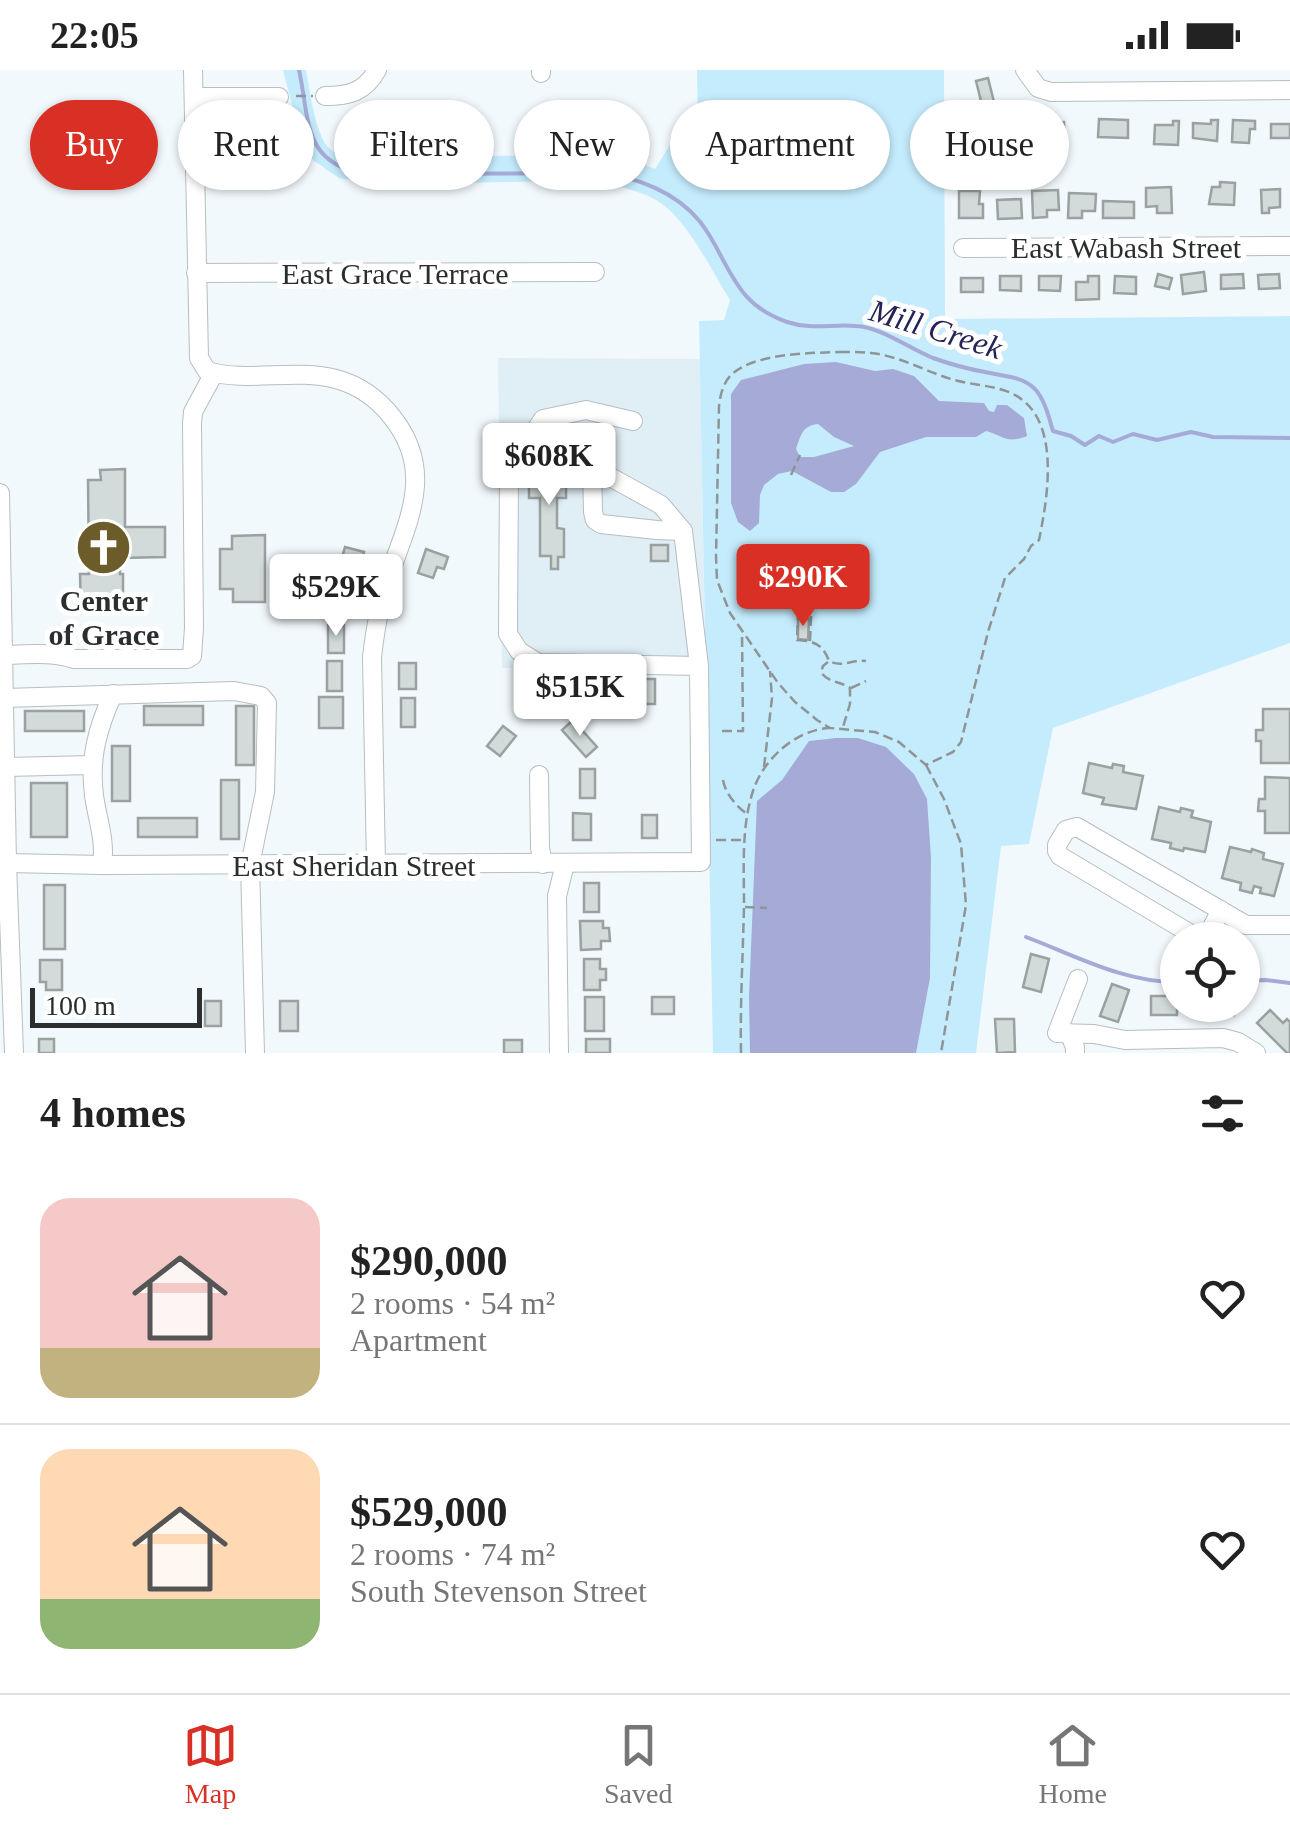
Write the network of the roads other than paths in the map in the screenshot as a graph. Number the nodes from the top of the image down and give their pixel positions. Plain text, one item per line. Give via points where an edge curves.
1 (193, 70) edge
2 (377, 70) edge
3 (1177, 70) edge
4 (1025, 71) edge
5 (1290, 90) edge
6 (1177, 91) junction
7 (325, 96) road end
8 (194, 97) junction
9 (279, 97) road end
10 (1290, 246) edge
11 (962, 248) dead end
12 (595, 272) dead end
13 (196, 273) junction
14 (214, 373) junction
15 (633, 420) dead end
16 (528, 453) junction
17 (592, 467) junction
18 (0, 493) edge
19 (683, 531) junction
20 (2, 656) edge
21 (700, 666) junction
22 (113, 694) junction
23 (5, 698) junction
24 (93, 764) junction
25 (6, 767) junction
26 (539, 775) dead end
27 (3, 811) edge
28 (7, 863) junction
29 (543, 864) junction
30 (565, 864) junction
31 (250, 865) junction
32 (376, 865) junction
33 (102, 866) junction
34 (1221, 910) junction
35 (1288, 923) edge
36 (1078, 979) dead end
37 (1063, 1033) junction
38 (14, 1053) edge
39 (255, 1053) edge
40 (558, 1053) edge
41 (1075, 1053) edge
42 (1256, 1053) edge

1 - 8 street
2 - 7 street via 358,92
3 - 6 street
4 - 6 street via 1050,92
5 - 6 street
8 - 9 street
8 - 13 street
10 - 11 street, East Wabash Street
12 - 13 street, East Grace Terrace
13 - 14 street via 199,358
14 - 20 street via 192,423 192,656
14 - 32 street via 336,379 377,401 408,443 415,500 386,584 372,656
15 - 16 street via 586,410 543,420
16 - 17 street via 567,453
16 - 21 street via 509,469 508,634 519,651 538,663
17 - 19 street via 661,505
17 - 19 street via 595,520
18 - 20 street
19 - 21 street
20 - 23 street
21 - 30 street, East Sheridan Street via 701,862
22 - 23 street
22 - 24 street via 98,728
22 - 31 street via 261,696 267,704 265,792
23 - 25 street
24 - 25 street
24 - 33 street
25 - 27 street
26 - 29 street
27 - 28 street
28 - 33 street, East Sheridan Street
28 - 38 street
29 - 30 street, East Sheridan Street
29 - 32 street, East Sheridan Street
30 - 40 street via 557,896
31 - 32 street, East Sheridan Street
31 - 33 street, East Sheridan Street
31 - 39 street
34 - 34 street via 1077,828 1066,830 1057,845 1060,856 1196,936 1209,933
34 - 35 street via 1246,926
36 - 37 street
37 - 41 street
37 - 42 street via 1138,1041 1223,1038

